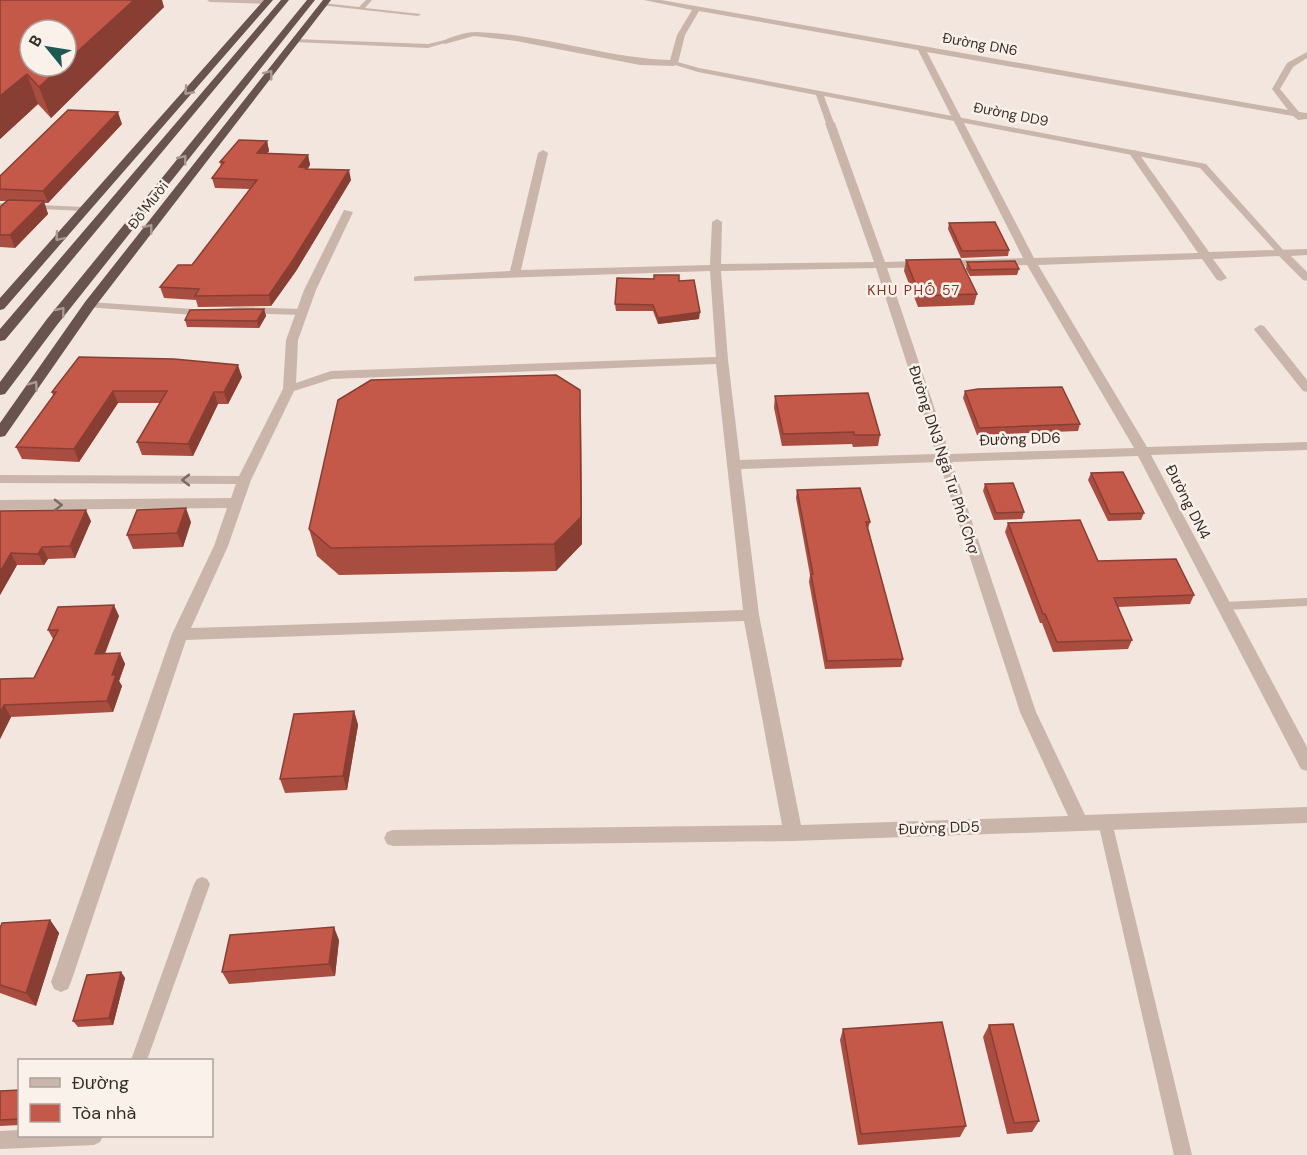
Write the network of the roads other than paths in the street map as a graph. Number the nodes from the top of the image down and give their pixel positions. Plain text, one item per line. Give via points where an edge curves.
1 (210, 0) edge
2 (285, 0) edge
3 (311, 0) edge
4 (369, 0) edge
5 (648, 0) edge
6 (268, 1) edge
7 (325, 2) edge
8 (360, 9) junction
9 (696, 10) junction
10 (418, 14) dead end
11 (295, 41) junction
12 (445, 42) joint
13 (921, 47) junction
14 (1307, 54) edge
15 (674, 63) junction
16 (1290, 65) junction
17 (1307, 68) edge
18 (819, 93) junction
19 (1294, 114) junction
20 (1307, 116) edge
21 (958, 119) junction
22 (830, 123) joint
23 (1307, 124) edge
24 (543, 153) dead end
25 (1134, 153) junction
26 (0, 205) edge
27 (84, 209) junction
28 (348, 212) dead end
29 (717, 222) dead end
30 (1307, 252) edge
31 (1282, 253) junction
32 (1203, 255) junction
33 (1030, 261) junction
34 (880, 265) junction
35 (715, 266) junction
36 (515, 273) junction
37 (1221, 278) dead end
38 (1307, 278) edge
39 (418, 279) dead end
40 (2, 302) edge
41 (89, 305) junction
42 (302, 312) junction
43 (1260, 329) dead end
44 (0, 337) edge
45 (722, 360) junction
46 (1307, 388) edge
47 (289, 389) junction
48 (0, 391) edge
49 (0, 433) edge
50 (1307, 446) edge
51 (1143, 452) junction
52 (943, 458) junction
53 (733, 465) junction
54 (0, 479) edge
55 (244, 480) junction
56 (236, 503) junction
57 (0, 505) edge
58 (1307, 602) edge
59 (1224, 606) junction
60 (751, 615) junction
61 (180, 634) junction
62 (1307, 764) edge
63 (1307, 815) edge
64 (1105, 822) junction
65 (1080, 823) junction
66 (793, 833) junction
67 (393, 838) dead end
68 (202, 884) dead end
69 (61, 982) dead end
70 (139, 1059) edge
71 (70, 1137) edge
72 (0, 1140) edge
73 (1183, 1155) edge

1 - 6 lane
2 - 44 highway, Đỗ Mười
48 -> 3 highway, Đỗ Mười
4 - 8 lane
5 - 9 street, Đường DN6
6 -> 27 highway
7 - 8 lane
7 - 11 highway, Đỗ Mười
8 - 10 lane
9 - 13 street, Đường DN6
9 - 15 street via 676,47
11 - 12 lane via 428,46
41 -> 11 highway, Đỗ Mười
12 - 15 street via 474,34 640,62
13 - 19 street, Đường DN6
13 - 21 street
14 - 16 street
15 - 18 lane, Đường DD9
16 - 17 street
16 - 19 street via 1276,89
18 - 21 lane, Đường DD9
18 - 22 lane, Đường DN3 Ngã Tư Phố Chợ
19 - 20 street, Đường DN6
19 - 23 street
21 - 25 lane, Đường DD9
21 - 33 street, Đường DN4
22 - 34 street, Đường DN3 Ngã Tư Phố Chợ
24 - 36 street
25 - 31 lane, Đường DD9 via 1203,166
25 - 32 street
26 - 27 lane
27 -> 40 highway
28 - 42 street
29 - 35 street
30 - 31 street
31 - 32 street
31 - 38 street
32 - 33 street
32 - 37 street
33 - 34 street
33 - 51 street, Đường DN4
34 - 35 street
34 - 52 street, Đường DN3 Ngã Tư Phố Chợ
35 - 36 street
35 - 45 street
36 - 39 street
41 - 42 lane via 208,313
49 -> 41 highway, Đỗ Mười
42 - 47 street via 292,340
43 - 46 street
45 - 47 street via 332,375
45 - 53 street
47 - 55 street
50 - 51 street, Đường DD6
51 - 52 street, Đường DD6
51 - 59 street, Đường DN4
52 - 53 street, Đường DD6
52 - 65 street, Đường DN3 Ngã Tư Phố Chợ via 1028,712
53 - 60 street
55 -> 54 street
55 - 56 street
57 -> 56 street
56 - 61 street via 221,546
58 - 59 lane
59 - 62 street, Đường DN4
60 - 61 street
60 - 66 street
61 - 69 street
63 - 64 street, Đường DD5
64 - 65 street, Đường DD5
64 - 73 lane
65 - 66 street, Đường DD5
66 - 67 street, Đường DD5
68 - 70 lane
71 - 72 lane

